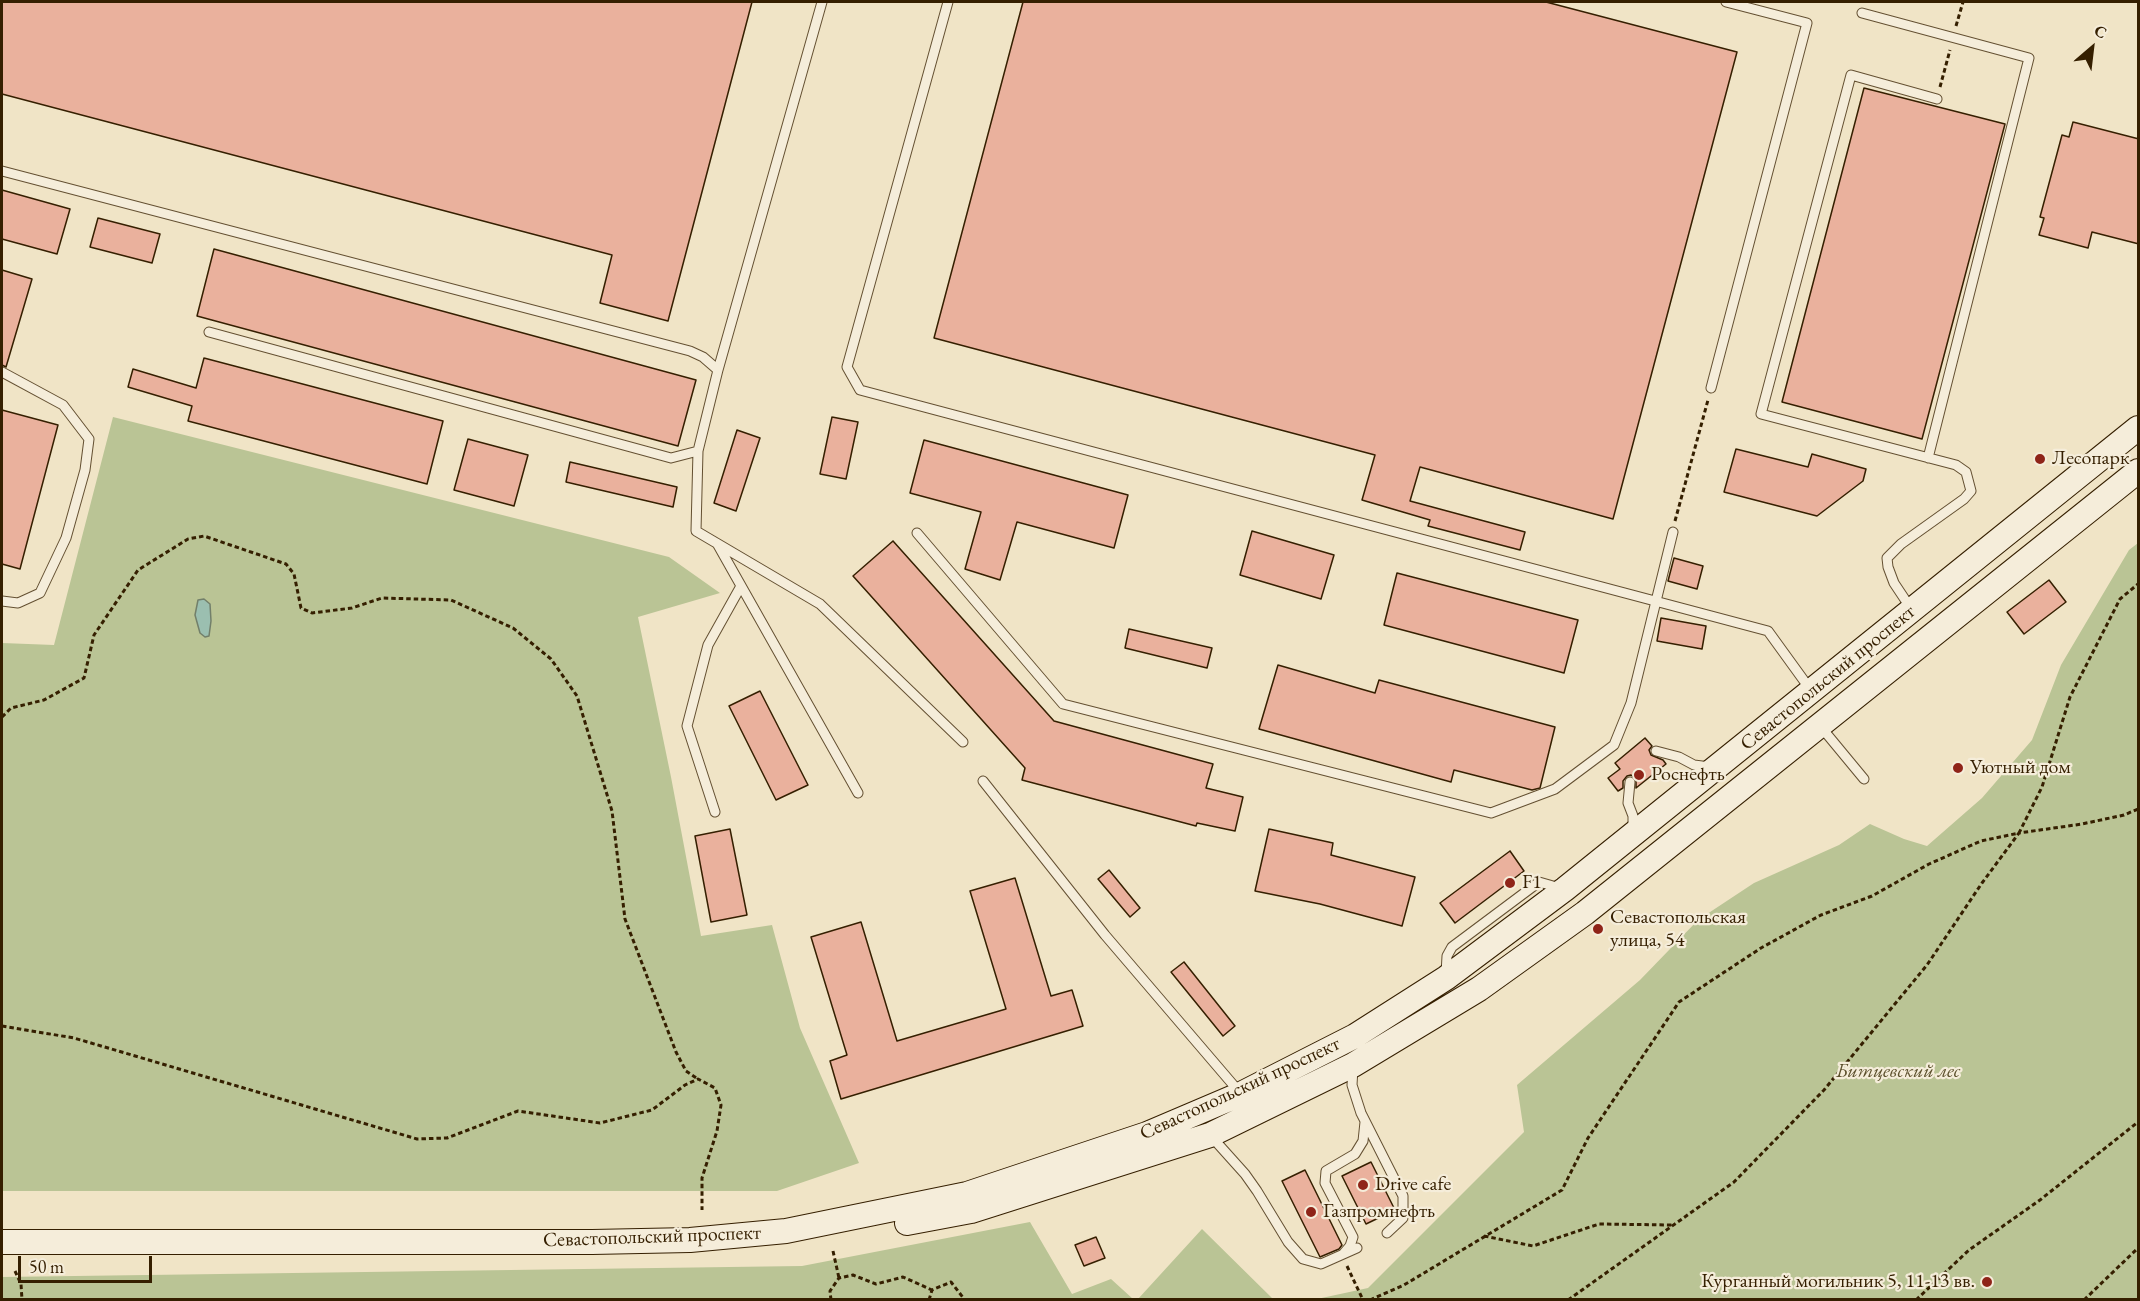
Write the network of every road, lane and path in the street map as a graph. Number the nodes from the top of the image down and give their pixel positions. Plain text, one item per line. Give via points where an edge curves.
1 (822, 2) edge
2 (948, 2) edge
3 (1726, 2) edge
4 (1862, 13) dead end
5 (1937, 99) dead end
6 (2, 171) edge
7 (209, 332) dead end
8 (718, 370) junction
9 (2, 372) edge
10 (1711, 388) joint
11 (2139, 428) edge
12 (698, 452) junction
13 (1928, 458) junction
14 (2139, 471) edge
15 (1673, 532) joint
16 (917, 533) dead end
17 (717, 543) junction
18 (2139, 584) edge
19 (741, 586) junction
20 (2, 601) edge
21 (1656, 601) junction
22 (1912, 610) junction
23 (1812, 690) junction
24 (2, 717) edge
25 (1820, 725) junction
26 (963, 742) dead end
27 (1656, 751) dead end
28 (1716, 768) junction
29 (1864, 779) dead end
30 (984, 781) dead end
31 (1630, 782) dead end
32 (858, 793) dead end
33 (2139, 809) edge
34 (715, 812) dead end
35 (2019, 833) junction
36 (1633, 835) junction
37 (2, 1026) edge
38 (1353, 1065) junction
39 (698, 1079) junction
40 (1241, 1094) junction
41 (1365, 1121) junction
42 (2139, 1122) edge
43 (1210, 1135) junction
44 (702, 1210) dead end
45 (1675, 1225) junction
46 (1387, 1233) dead end
47 (1484, 1236) junction
48 (2, 1242) edge
49 (1357, 1248) dead end
50 (2139, 1248) edge
51 (833, 1251) dead end
52 (1342, 1255) junction
53 (8, 1265) edge
54 (839, 1278) junction
55 (932, 1290) junction
56 (22, 1299) edge
57 (831, 1299) edge
58 (929, 1299) edge
59 (964, 1299) edge
60 (1363, 1299) edge
61 (1370, 1299) edge
62 (1568, 1299) edge
63 (1916, 1299) edge
64 (2084, 1299) edge

1 - 8 lane
2 - 21 lane via 847,367 860,390
3 - 10 lane via 1807,23
4 - 13 lane via 2029,58
5 - 13 lane via 1851,75 1761,414
6 - 8 lane via 690,351
7 - 12 lane via 671,458
8 - 12 lane
9 - 20 lane via 63,405 89,439 85,470 66,538 40,593 18,603
10 - 15 path
11 - 22 main road, Севастопольский проспект
12 - 17 lane via 696,531
13 - 22 lane via 1956,465 1966,472 1971,491 1887,558 1894,583
14 - 25 main road, Севастопольский проспект
15 - 21 lane
16 - 21 lane via 1063,705 1491,813 1555,789 1614,745 1631,703
17 - 19 lane
17 - 26 lane via 820,604
18 - 35 path via 2120,599 2070,697 2042,787
19 - 32 lane
19 - 34 lane via 708,645 687,726
21 - 23 lane via 1768,631
22 - 23 main road, Севастопольский проспект
23 - 28 main road, Севастопольский проспект
24 - 39 path via 10,708 44,700 84,678 94,635 138,570 188,539 204,536 286,564 294,574 301,608 312,614 352,608 382,598 451,600 513,628 551,659 577,696 612,812 625,919 676,1052 686,1071
25 - 29 lane
25 - 38 main road, Севастопольский проспект via 1585,913 1479,989
27 - 28 lane via 1694,765
28 - 36 main road, Севастопольский проспект
30 - 40 lane via 1105,935
31 - 36 lane
33 - 35 path via 2082,824
35 - 45 path via 1927,965 1824,1090 1734,1182
35 - 47 path via 1981,841 1929,864 1872,897 1821,915 1761,948 1679,1002 1588,1138 1562,1190
36 - 40 main road, Севастопольский проспект via 1446,978 1355,1036
37 - 39 path via 74,1038 417,1139 447,1138 518,1111 600,1123 652,1110
38 - 41 lane via 1352,1085
38 - 43 main road, Севастопольский проспект
39 - 44 path via 715,1088 721,1105 702,1178
40 - 48 main road, Севастопольский проспект via 1147,1134 967,1194 786,1231 690,1240 603,1242
41 - 46 lane via 1403,1196 1403,1218
41 - 52 lane via 1363,1141 1356,1154 1326,1171 1325,1183 1353,1237
42 - 63 path via 1969,1250
43 - 52 lane via 1257,1191 1288,1242 1303,1258 1321,1264
43 - 53 main road, Севастопольский проспект via 971,1211 788,1246 697,1254
45 - 47 path via 1599,1224 1533,1246
45 - 62 path
47 - 61 path via 1404,1285
49 - 52 lane
50 - 64 path
51 - 54 path
52 - 60 path
53 - 56 path via 21,1284
54 - 55 path via 853,1275 876,1284 903,1277
54 - 57 path via 830,1291
55 - 58 path
55 - 59 path via 951,1282

